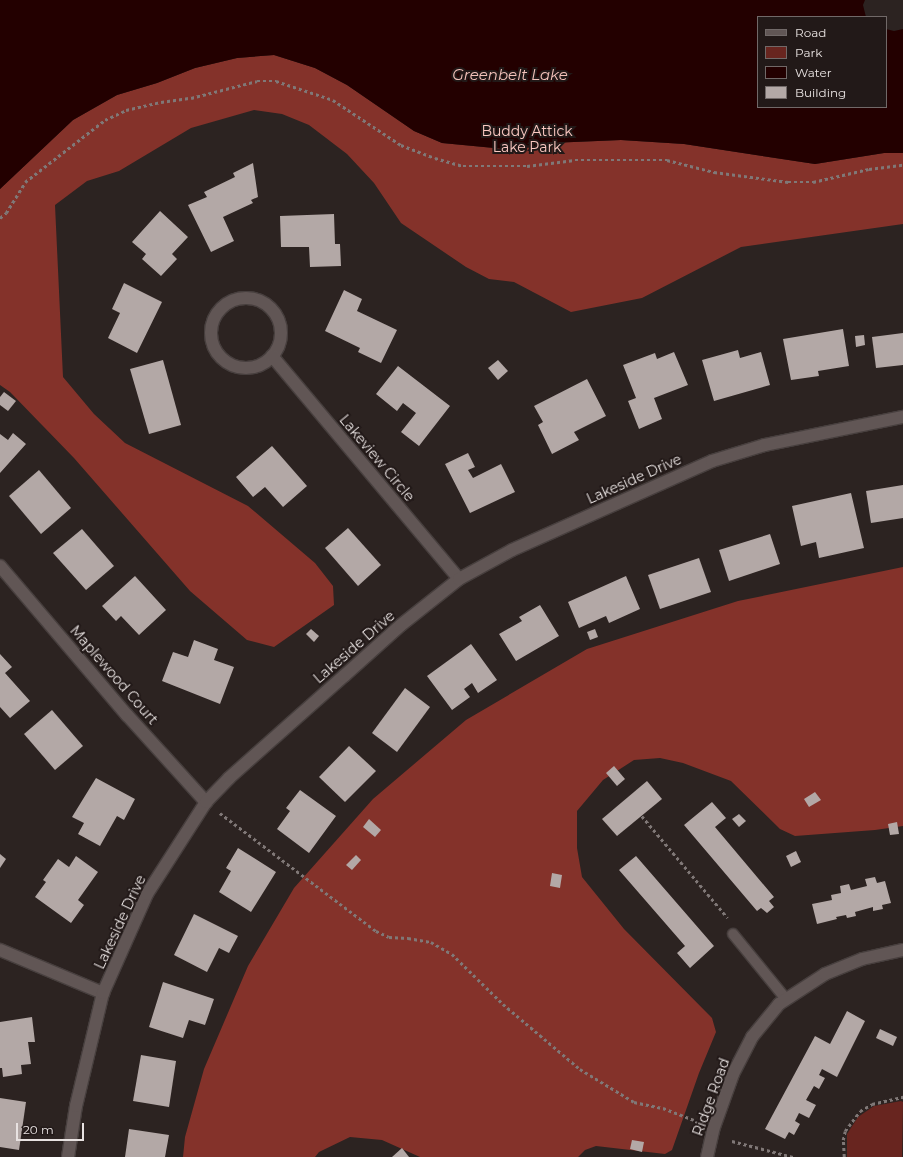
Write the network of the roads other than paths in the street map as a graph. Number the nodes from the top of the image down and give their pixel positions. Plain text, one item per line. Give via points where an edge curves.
1 (272, 356) junction
2 (903, 417) edge
3 (0, 566) edge
4 (460, 579) junction
5 (203, 806) junction
6 (733, 934) road end
7 (0, 950) edge
8 (903, 950) edge
9 (103, 993) junction
10 (786, 998) junction
11 (68, 1157) edge
12 (707, 1157) edge

1 - 1 street via 281,336 276,315 268,306 248,297 237,298 226,303 218,311 212,322 210,334 219,356 239,368 263,364
1 - 4 street, Lakeview Circle
2 - 4 street, Lakeside Drive via 765,445 712,461 512,550
3 - 5 street, Maplewood Court
4 - 5 street, Lakeside Drive via 390,635 229,778
5 - 9 street, Lakeside Drive via 147,894
6 - 10 lane
7 - 9 street
8 - 10 street, Ridge Road via 862,959 825,974
9 - 11 street, Lakeside Drive via 76,1106
10 - 12 street, Ridge Road via 752,1038 733,1074 713,1130

